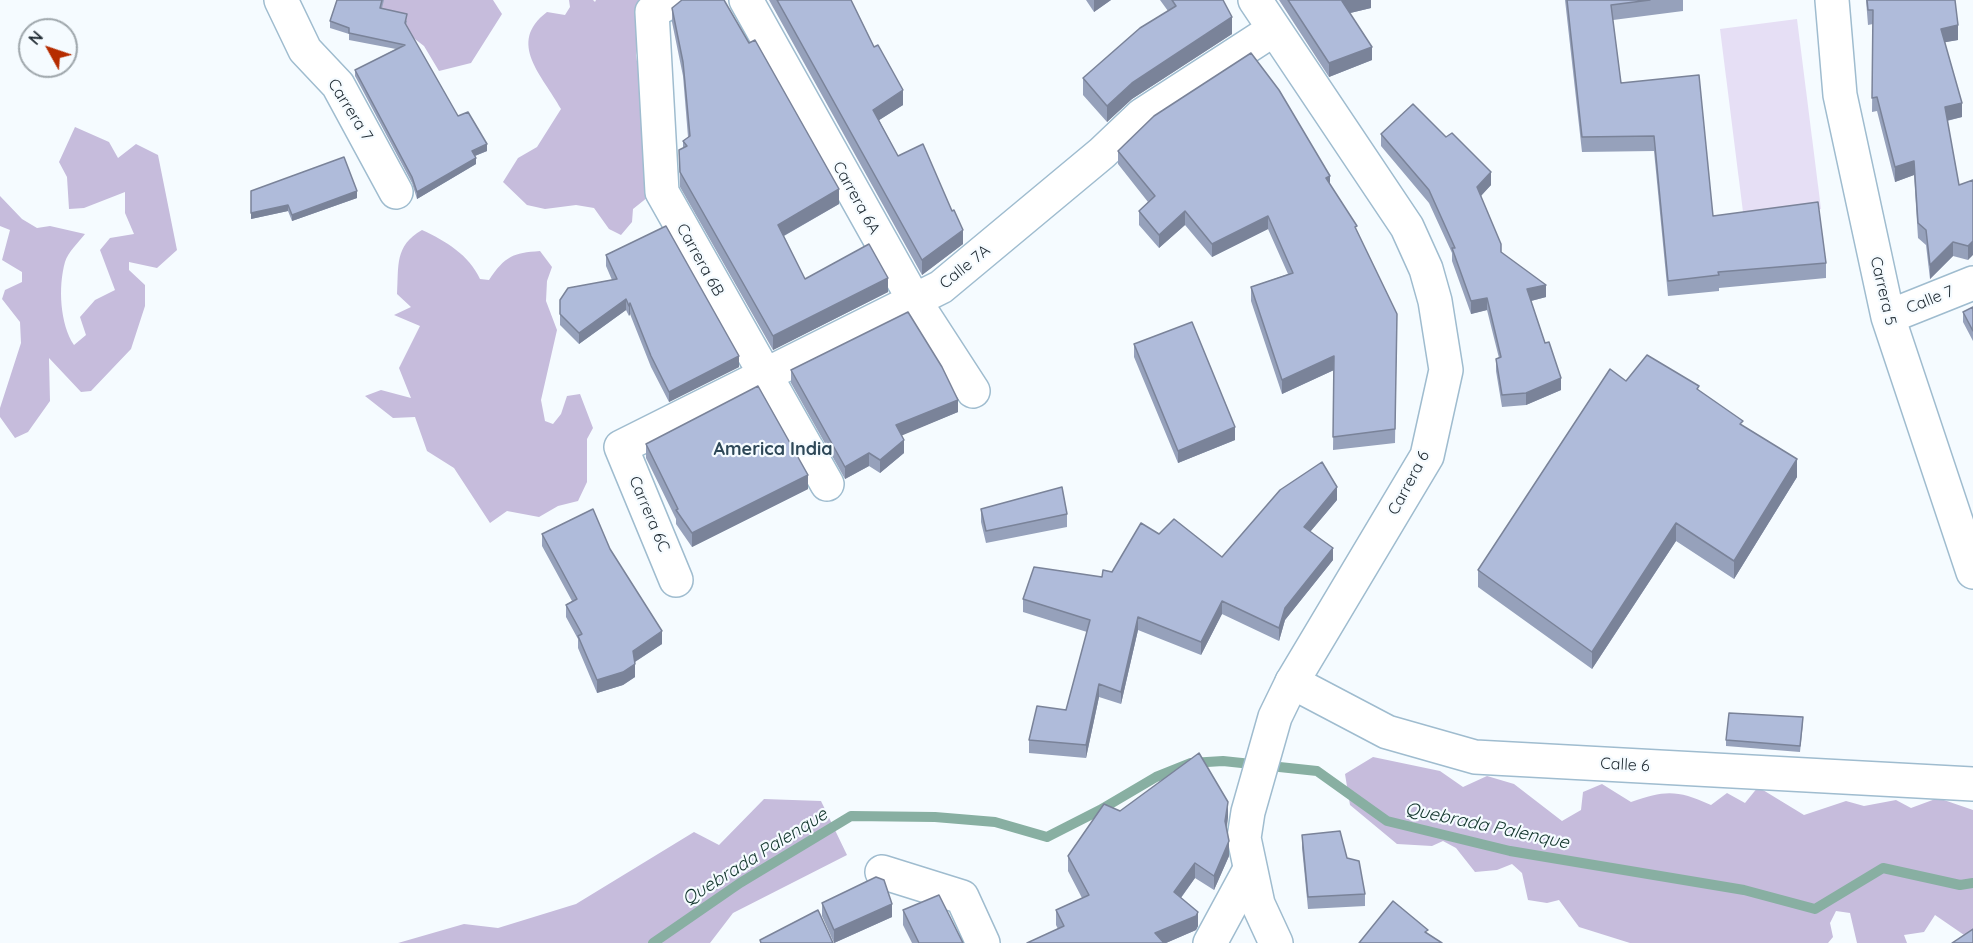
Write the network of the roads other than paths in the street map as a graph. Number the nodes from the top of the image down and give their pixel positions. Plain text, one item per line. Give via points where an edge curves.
1 (281, 0) edge
2 (747, 0) edge
3 (1255, 0) edge
4 (1832, 0) edge
5 (662, 6) edge
6 (1273, 30) junction
7 (396, 192) dead end
8 (1973, 283) edge
9 (914, 300) junction
10 (1888, 317) junction
11 (763, 374) junction
12 (972, 392) dead end
13 (621, 447) joint
14 (827, 484) dead end
15 (1973, 572) edge
16 (676, 580) dead end
17 (1292, 682) junction
18 (1973, 784) edge
19 (1249, 871) junction
20 (882, 872) dead end
21 (983, 943) edge
22 (1210, 943) edge
23 (1276, 943) edge

1 - 7 street, Carrera 7 via 305,50 338,85
2 - 9 street, Carrera 6A
3 - 6 street, Carrera 6
4 - 10 street, Carrera 5 via 1840,95
5 - 11 street, Carrera 6B via 662,192
6 - 9 street, Calle 7A via 1142,115 942,287
6 - 17 street, Carrera 6 via 1407,227 1435,301 1446,370 1427,456
8 - 10 street, Calle 7
9 - 11 street, Calle 7A
9 - 12 street, Carrera 6A
10 - 15 street, Carrera 5
11 - 13 street, Calle 7A
11 - 14 street, Carrera 6B
13 - 16 street, Carrera 6C
17 - 18 street, Calle 6 via 1386,732 1475,757
17 - 19 street, Carrera 6 via 1275,717 1248,812 1244,838
19 - 22 street
19 - 23 street, Carrera 6 via 1258,904
20 - 21 street via 962,897

